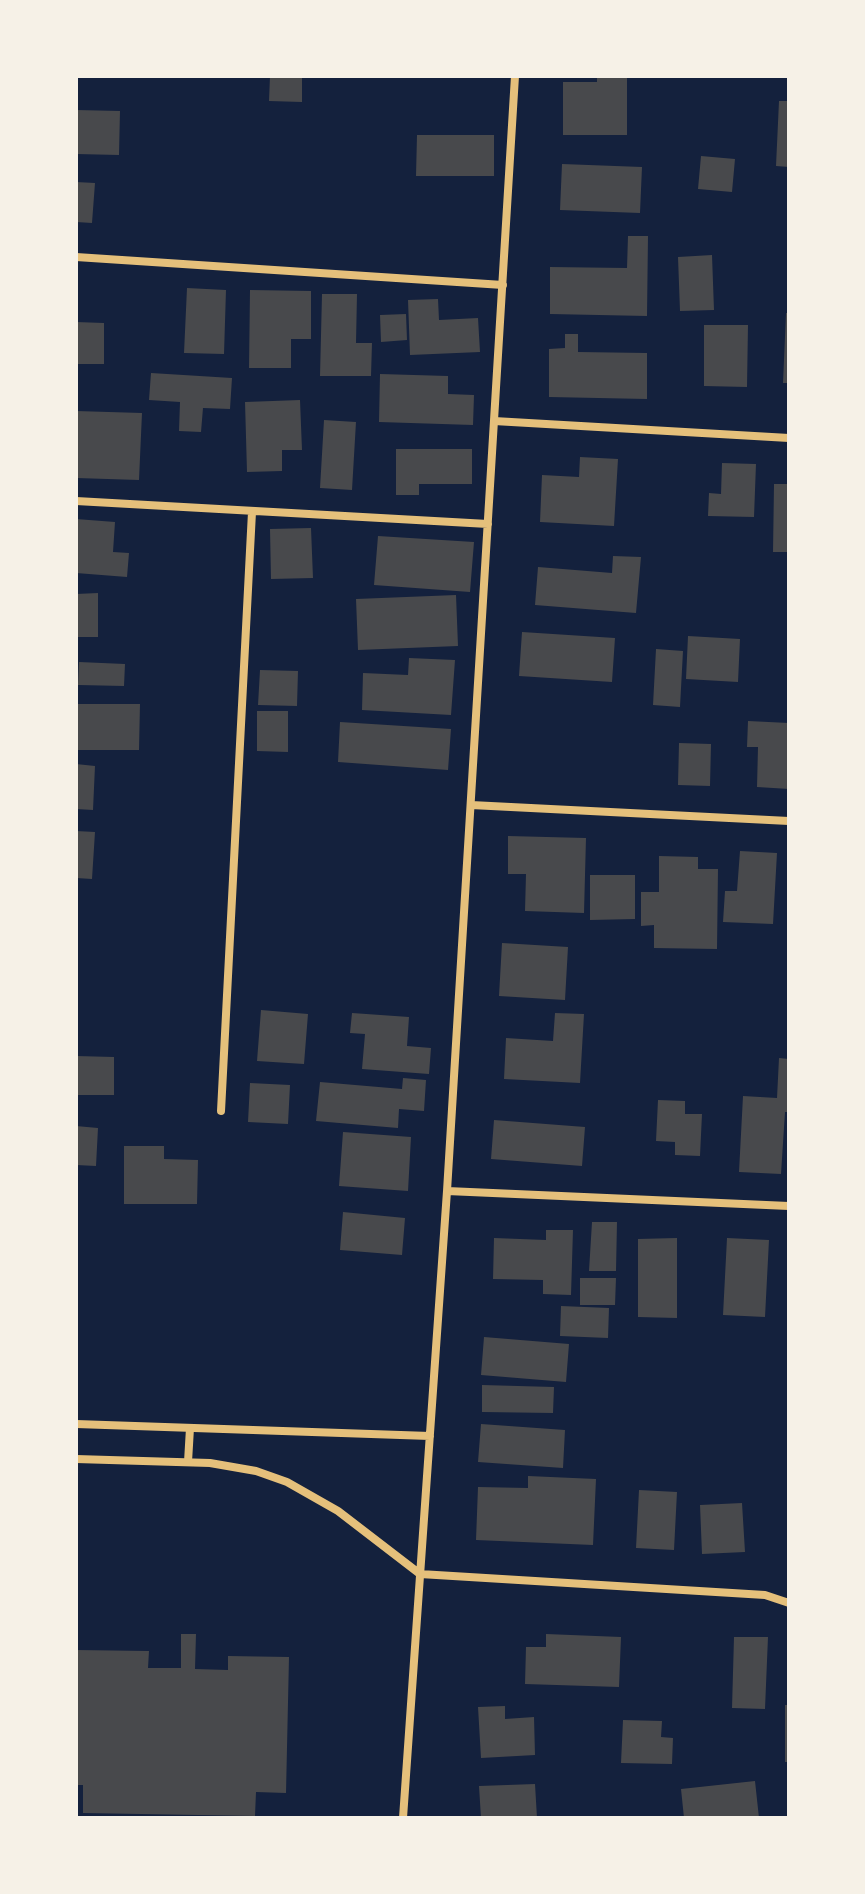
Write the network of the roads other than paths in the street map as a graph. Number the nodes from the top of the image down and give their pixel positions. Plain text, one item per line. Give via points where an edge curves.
1 (515, 76) edge
2 (76, 257) edge
3 (503, 285) junction
4 (494, 421) junction
5 (789, 438) edge
6 (76, 501) edge
7 (252, 512) junction
8 (488, 524) junction
9 (471, 805) junction
10 (789, 821) edge
11 (221, 1111) dead end
12 (447, 1191) junction
13 (789, 1206) edge
14 (76, 1424) edge
15 (190, 1428) junction
16 (430, 1436) junction
17 (76, 1459) edge
18 (188, 1462) junction
19 (420, 1574) junction
20 (789, 1603) edge
21 (403, 1818) edge

1 - 3 street
2 - 3 street
3 - 4 street
4 - 5 street
4 - 8 street
6 - 7 street
7 - 8 street
7 - 11 street
8 - 9 street
9 - 10 street
9 - 12 street
12 - 13 street
12 - 16 street
14 - 15 street
15 - 16 street
15 - 18 street
16 - 19 street
17 - 18 street
18 - 19 street via 256,1471 287,1482 338,1511
19 - 20 street via 765,1595
19 - 21 street

